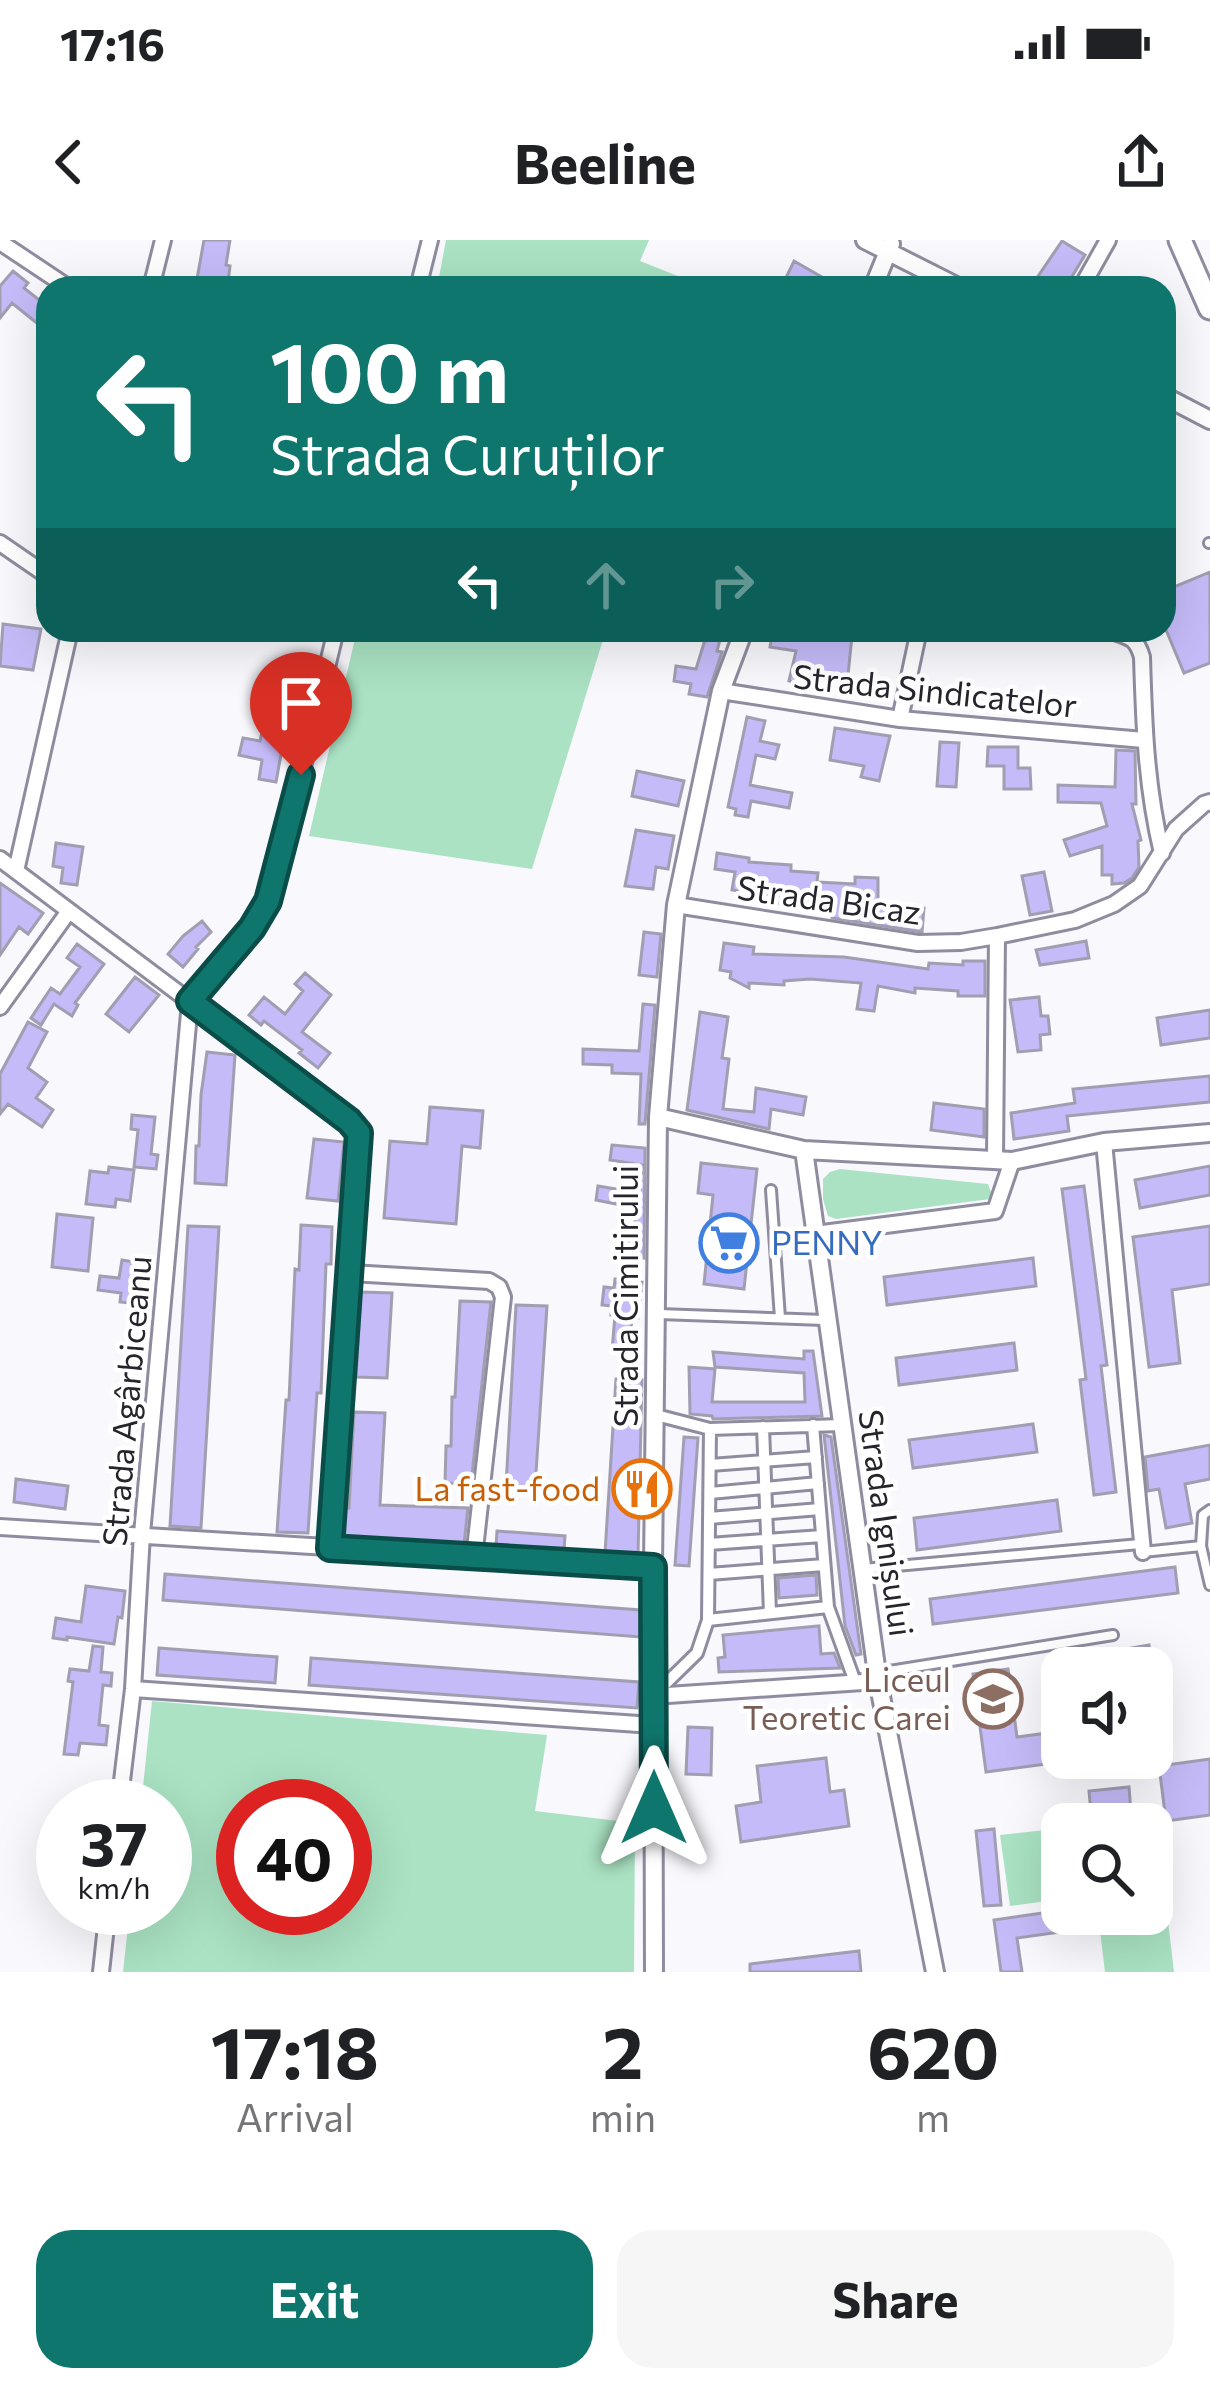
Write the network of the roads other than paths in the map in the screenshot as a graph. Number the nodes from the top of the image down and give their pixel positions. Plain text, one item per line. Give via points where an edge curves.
1 (163, 240) edge
2 (430, 240) edge
3 (865, 240) edge
4 (1108, 240) edge
5 (1180, 240) edge
6 (0, 242) edge
7 (890, 245) edge
8 (51, 276) edge
9 (155, 276) edge
10 (421, 276) edge
11 (878, 276) edge
12 (940, 276) edge
13 (1088, 276) edge
14 (1210, 308) edge
15 (1176, 403) edge
16 (1210, 421) edge
17 (0, 543) edge
18 (36, 568) edge
19 (67, 642) edge
20 (333, 642) edge
21 (739, 642) edge
22 (916, 642) edge
23 (1136, 642) edge
24 (721, 691) junction
25 (900, 719) junction
26 (1144, 740) junction
27 (1210, 802) edge
28 (1162, 853) junction
29 (0, 859) edge
30 (16, 871) junction
31 (676, 905) junction
32 (69, 911) junction
33 (998, 936) junction
34 (190, 1001) junction
35 (0, 1007) edge
36 (658, 1117) junction
37 (1210, 1133) edge
38 (1104, 1142) junction
39 (804, 1150) junction
40 (1004, 1160) junction
41 (771, 1190) dead end
42 (815, 1234) junction
43 (350, 1273) junction
44 (656, 1313) junction
45 (780, 1318) junction
46 (826, 1320) junction
47 (656, 1414) junction
48 (842, 1425) junction
49 (813, 1426) junction
50 (763, 1427) junction
51 (710, 1429) junction
52 (816, 1457) junction
53 (765, 1461) junction
54 (710, 1465) junction
55 (818, 1483) junction
56 (766, 1488) junction
57 (710, 1493) junction
58 (820, 1509) junction
59 (1210, 1510) edge
60 (767, 1514) junction
61 (709, 1518) junction
62 (0, 1527) edge
63 (142, 1534) junction
64 (822, 1536) junction
65 (768, 1540) junction
66 (709, 1544) junction
67 (1201, 1546) junction
68 (330, 1548) junction
69 (1143, 1548) junction
70 (474, 1558) junction
71 (824, 1564) junction
72 (653, 1567) junction
73 (769, 1569) junction
74 (862, 1569) junction
75 (709, 1574) junction
76 (1210, 1585) edge
77 (828, 1607) junction
78 (770, 1613) junction
79 (709, 1620) junction
80 (1112, 1634) dead end
81 (877, 1677) junction
82 (855, 1682) junction
83 (133, 1688) junction
84 (653, 1696) junction
85 (653, 1725) junction
86 (122, 1779) edge
87 (105, 1935) edge
88 (101, 1972) edge
89 (654, 1972) edge
90 (934, 1972) edge

1 - 9 street
2 - 10 street
3 - 7 street
4 - 13 street
5 - 14 main road
6 - 8 street
7 - 11 street
7 - 12 street
15 - 16 street
17 - 18 street
19 - 30 street
20 - 34 street via 268,901
21 - 24 street, Strada Cimitirului
22 - 25 street
23 - 26 street
24 - 25 street, Strada Sindicatelor
24 - 31 street, Strada Cimitirului
25 - 26 street, Strada Sindicatelor
26 - 28 street
27 - 28 street, Strada Bicaz via 1176,829
28 - 33 street, Strada Bicaz via 1140,886 1114,904
29 - 30 street
30 - 32 street
31 - 33 street, Strada Bicaz via 918,943
31 - 36 street, Strada Cimitirului
32 - 34 street
32 - 35 street
33 - 40 street
34 - 43 street via 359,1133
34 - 63 street, Strada Agârbiceanu
36 - 39 street
36 - 44 street, Strada Cimitirului
37 - 38 street
38 - 40 street
38 - 69 street
39 - 40 street
39 - 42 street, Strada Ignișului
40 - 42 street via 995,1211
41 - 45 lane
42 - 46 street, Strada Ignișului
43 - 68 street
43 - 70 street via 499,1287
44 - 45 lane
44 - 47 street, Strada Cimitirului
45 - 46 lane
46 - 48 street, Strada Ignișului
47 - 51 street
47 - 72 street, Strada Cimitirului
48 - 49 street
48 - 74 street, Strada Ignișului
49 - 50 street
49 - 52 street
50 - 51 street
50 - 53 street
51 - 54 street
52 - 53 street
52 - 55 street
53 - 54 street
53 - 56 street
54 - 57 street
55 - 56 street
55 - 58 street
56 - 57 street
56 - 60 street
57 - 61 street
58 - 60 street
58 - 64 street
59 - 67 lane
60 - 61 street
60 - 65 street
61 - 66 street
62 - 63 street
63 - 68 street
63 - 83 street, Strada Agârbiceanu
64 - 65 street
64 - 71 street
65 - 66 street
65 - 73 street
66 - 75 street
67 - 69 lane
67 - 76 lane
68 - 70 street
69 - 74 lane
70 - 72 street
71 - 73 street
71 - 77 street
72 - 84 street, Strada Cimitirului
73 - 75 street
73 - 78 street
74 - 81 street, Strada Ignișului
75 - 79 street
77 - 78 street
77 - 82 street
78 - 79 street
79 - 84 street via 698,1653
80 - 81 lane
81 - 82 street
81 - 90 street, Strada Ignișului
82 - 84 street
83 - 85 street
83 - 86 street, Strada Agârbiceanu
84 - 85 street, Strada Cimitirului
85 - 89 street, Strada Cimitirului
87 - 88 street

